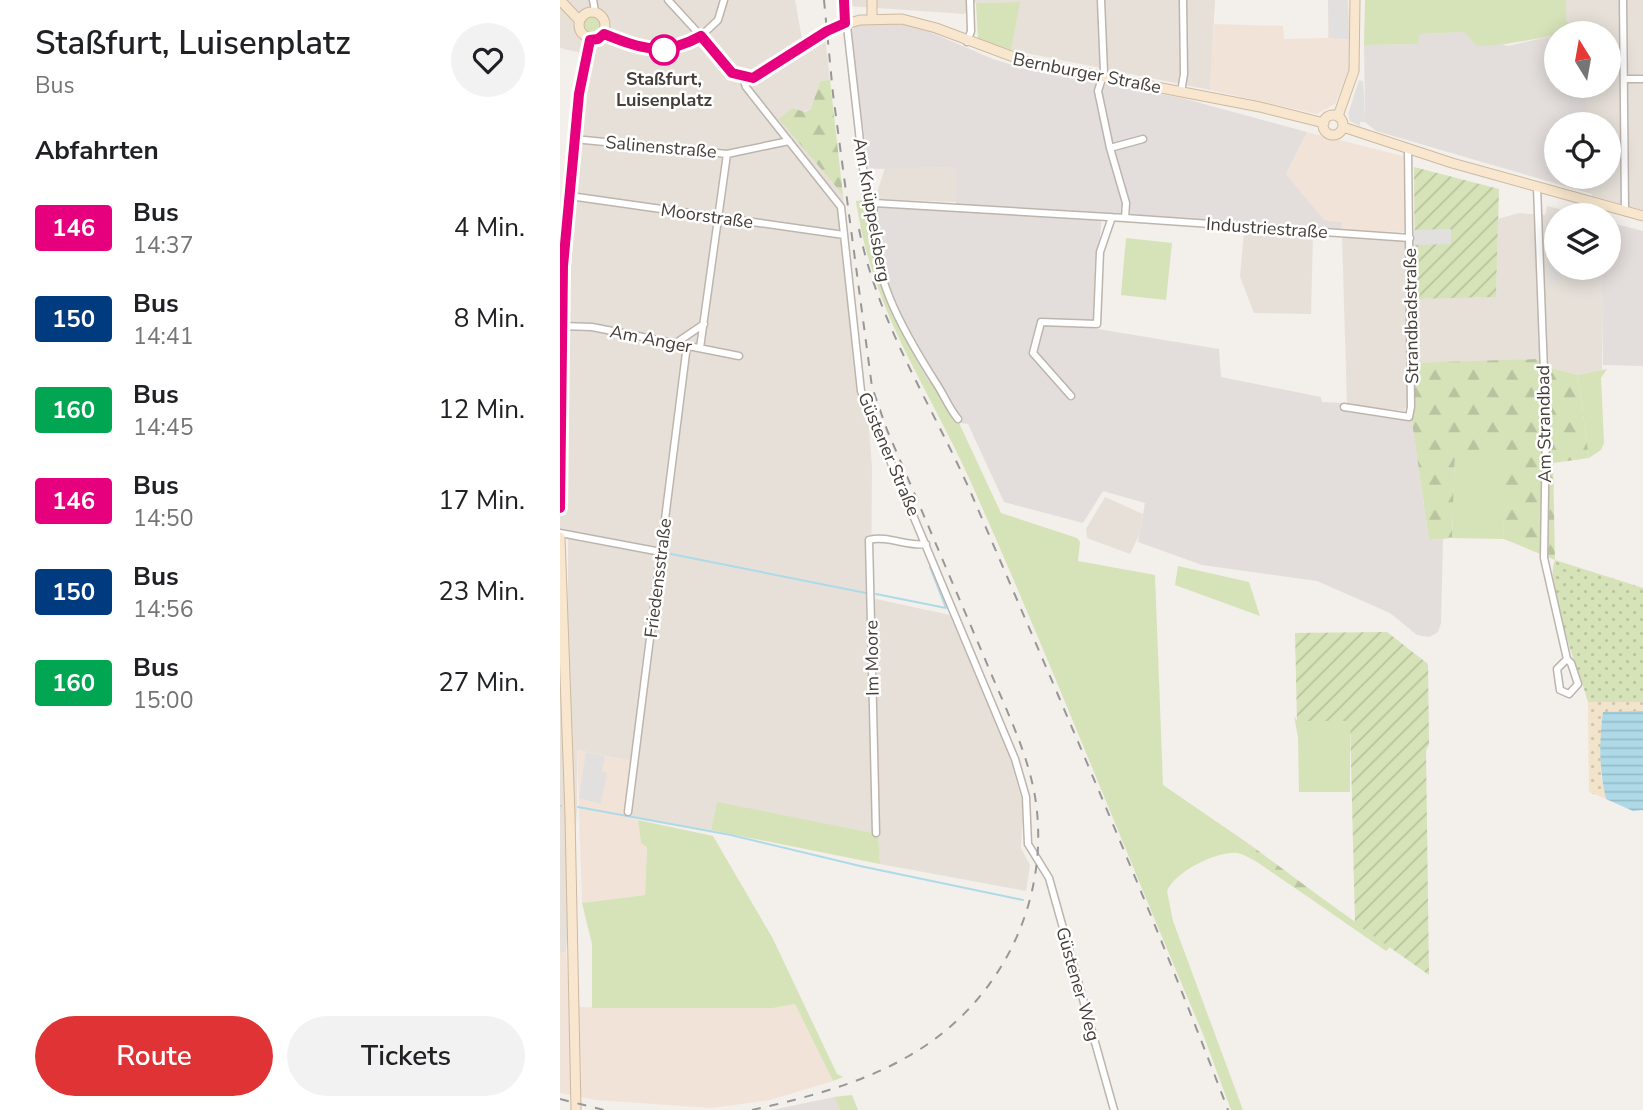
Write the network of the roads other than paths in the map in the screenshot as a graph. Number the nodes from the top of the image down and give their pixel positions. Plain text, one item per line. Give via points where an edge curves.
1 (560, 0) edge
2 (593, 0) edge
3 (668, 0) edge
4 (724, 0) edge
5 (844, 0) edge
6 (872, 0) edge
7 (970, 0) edge
8 (1101, 0) edge
9 (1183, 0) edge
10 (1355, 0) edge
11 (1623, 0) edge
12 (595, 12) junction
13 (872, 19) junction
14 (579, 20) junction
15 (845, 23) junction
16 (604, 34) junction
17 (701, 36) junction
18 (590, 40) junction
19 (967, 42) junction
20 (1103, 76) junction
21 (743, 78) junction
22 (1624, 79) junction
23 (1643, 79) edge
24 (1181, 92) junction
25 (1338, 116) junction
26 (1324, 123) junction
27 (1343, 127) junction
28 (574, 139) junction
29 (1143, 139) dead end
30 (789, 141) junction
31 (1110, 148) junction
32 (1408, 150) junction
33 (727, 154) junction
34 (1537, 187) junction
35 (570, 196) junction
36 (874, 203) junction
37 (1625, 211) junction
38 (1643, 216) edge
39 (718, 217) junction
40 (1112, 217) junction
41 (1125, 218) junction
42 (844, 235) junction
43 (1410, 238) junction
44 (704, 324) junction
45 (561, 326) edge
46 (676, 343) junction
47 (687, 345) junction
48 (700, 348) junction
49 (739, 356) dead end
50 (1071, 396) dead end
51 (1344, 407) dead end
52 (958, 419) dead end
53 (560, 506) edge
54 (560, 535) edge
55 (926, 544) junction
56 (661, 552) junction
57 (1567, 659) junction
58 (564, 729) edge
59 (628, 812) dead end
60 (560, 815) edge
61 (570, 815) junction
62 (876, 833) dead end
63 (1037, 861) joint
64 (576, 1110) edge
65 (1114, 1110) edge

1 - 14 main road
2 - 12 street
3 - 17 street
4 - 17 street via 718,20
5 - 15 street, Am Knüppelsberg
6 - 13 main road
7 - 19 street
8 - 20 street
9 - 24 street
10 - 25 main road via 1354,71
11 - 22 street
12 - 14 main road via 584,13
12 - 16 main road via 604,24
13 - 15 main road, Bernburger Straße
13 - 19 main road, Bernburger Straße via 917,22
14 - 18 main road
15 - 21 main road, Bernburger Straße via 757,77
15 - 36 street, Am Knüppelsberg via 866,194
16 - 17 main road via 655,50 676,48
16 - 18 main road
17 - 21 main road, Güstener Straße via 732,73
18 - 28 main road
19 - 20 main road, Bernburger Straße via 1027,62
20 - 24 main road, Bernburger Straße
20 - 31 street via 1098,90
21 - 30 street, Güstener Straße
22 - 23 street
22 - 37 street
24 - 26 main road, Bernburger Straße
25 - 26 main road via 1329,116
25 - 27 main road
26 - 27 main road via 1330,134
27 - 32 main road
28 - 33 street, Salinenstraße
28 - 35 main road
29 - 31 street
30 - 33 street, Salinenstraße
30 - 42 street, Güstener Straße via 837,198
31 - 41 street via 1126,203
32 - 34 main road
32 - 43 street, Strandbadstraße
33 - 39 street
34 - 37 main road
34 - 57 street, Am Strandbad via 1546,425 1544,558
35 - 39 street, Moorstraße
35 - 45 main road
36 - 40 street, Industriestraße
36 - 52 street, Am Knüppelsberg via 873,237 895,314
37 - 38 main road
39 - 42 street, Moorstraße
39 - 44 street
40 - 41 street, Industriestraße
40 - 50 street via 1100,253 1097,324 1041,321 1033,354
41 - 43 street, Industriestraße
42 - 55 street, Güstener Straße via 861,391
43 - 51 street, Strandbadstraße via 1409,417
44 - 46 street
44 - 48 street
45 - 46 street, Am Anger via 592,327
45 - 53 main road
46 - 47 street, Am Anger
47 - 48 street, Am Anger
47 - 56 street, Friedensstraße
48 - 49 street, Am Anger
54 - 56 street
54 - 58 main road
55 - 62 street, Im Moore via 869,540
55 - 63 street, Güstener Straße via 1023,779 1028,844
56 - 59 street, Friedensstraße
57 - 57 street, Am Strandbad via 1578,684 1569,694 1560,690 1557,669
58 - 61 main road
60 - 61 street
61 - 64 main road
63 - 65 street, Güstener Weg via 1049,878

